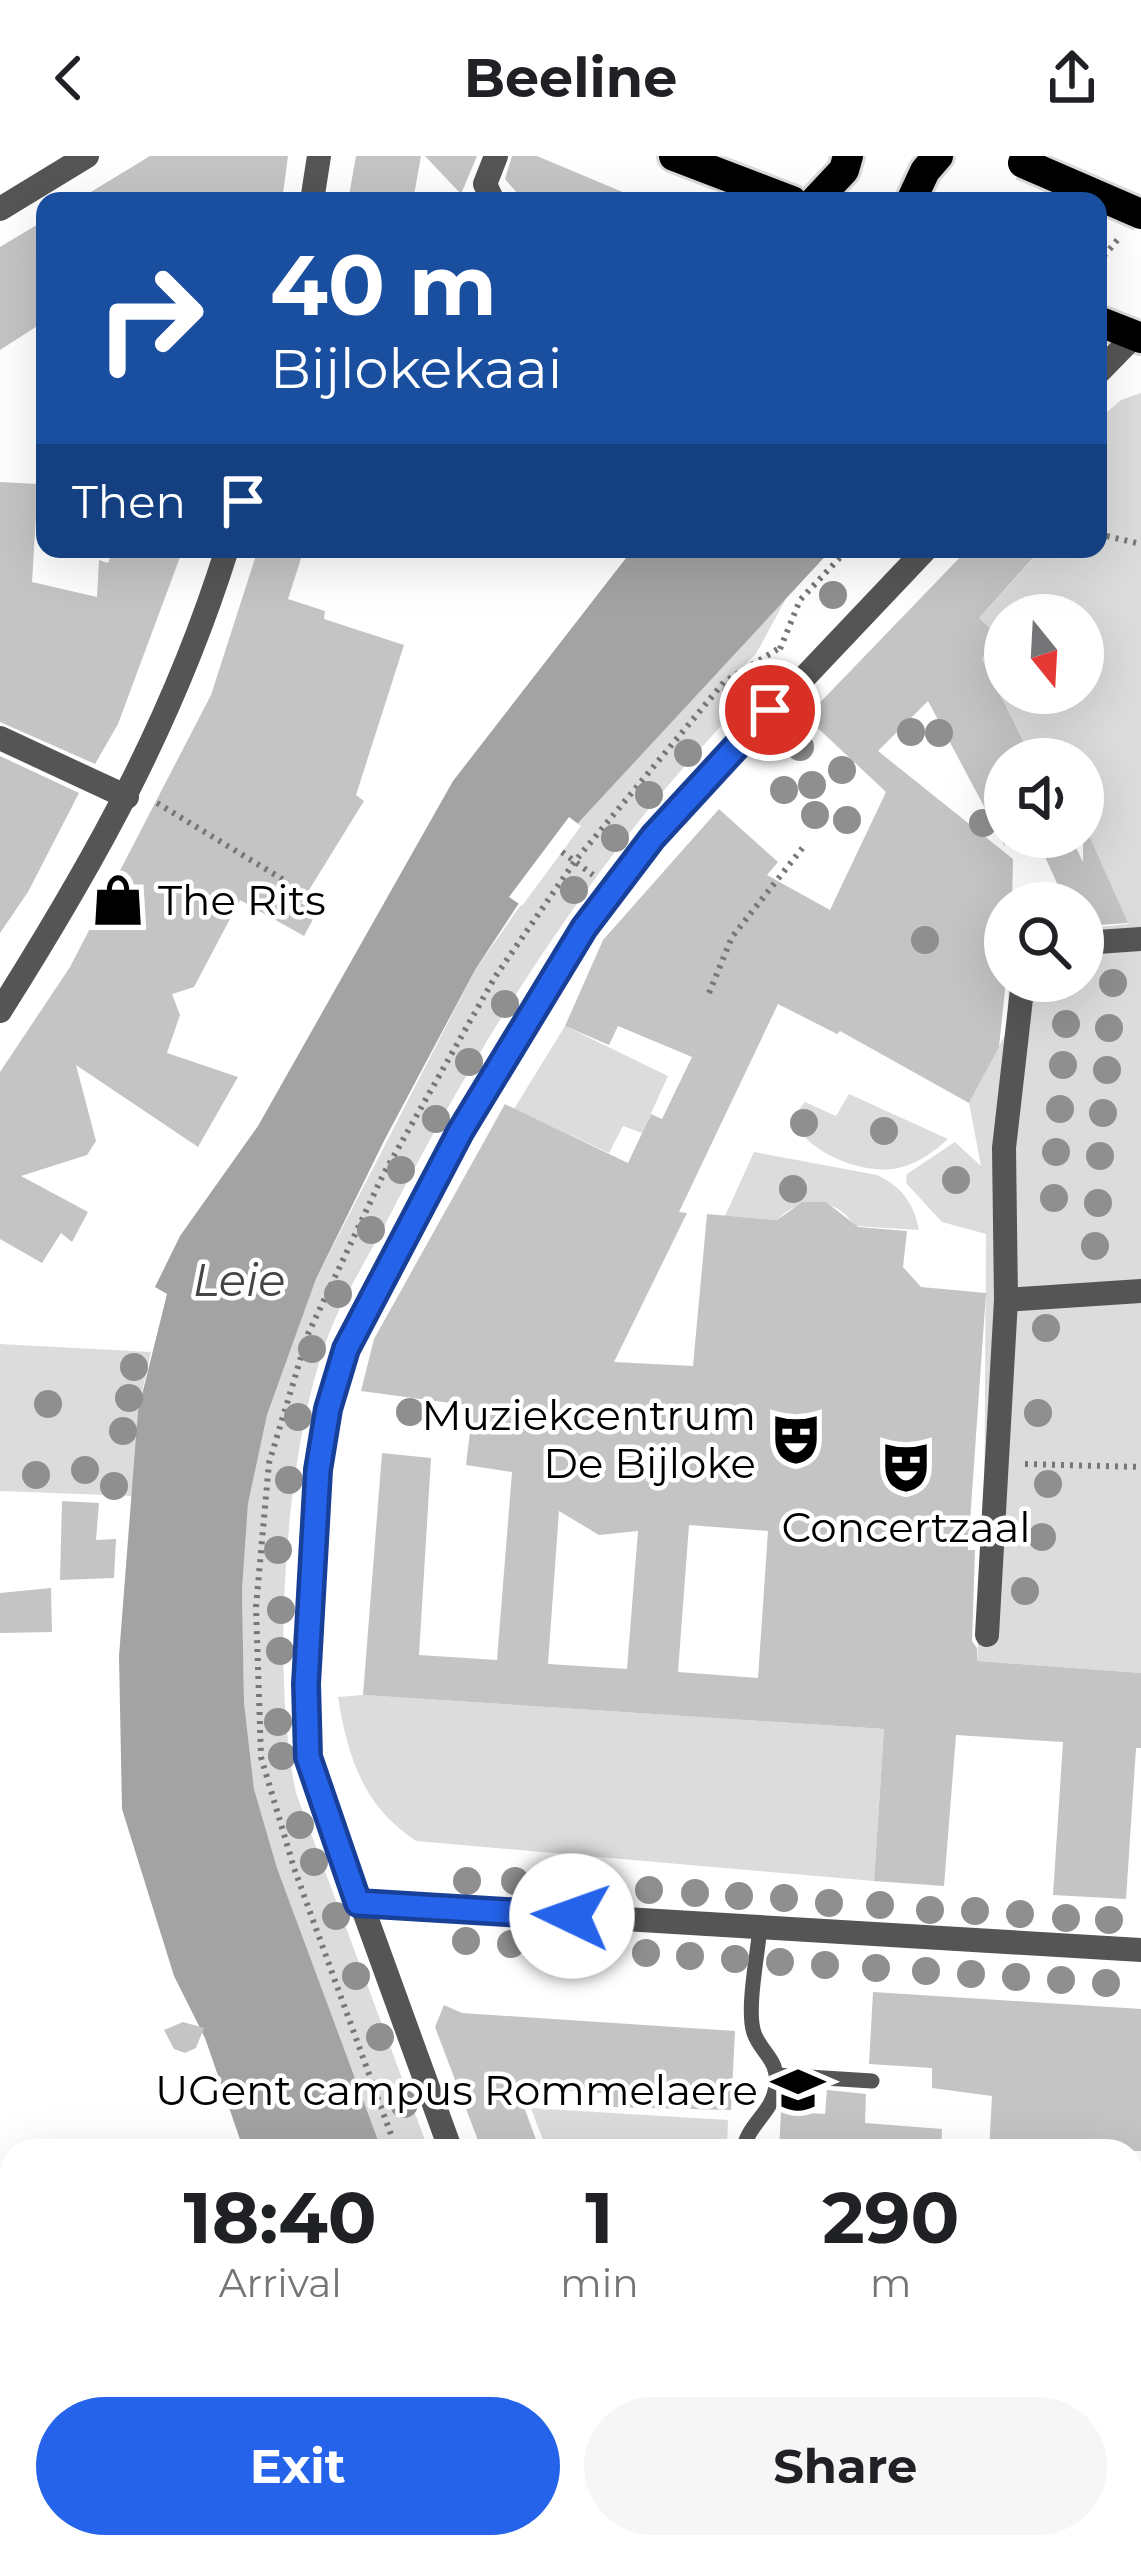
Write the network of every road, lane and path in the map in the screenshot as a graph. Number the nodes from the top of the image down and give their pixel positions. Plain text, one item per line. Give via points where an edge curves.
1 (87, 156) edge
2 (319, 156) edge
3 (496, 156) edge
4 (674, 156) edge
5 (848, 156) edge
6 (938, 156) edge
7 (1015, 159) edge
8 (313, 192) edge
9 (489, 192) edge
10 (768, 192) edge
11 (823, 192) edge
12 (915, 192) edge
13 (1091, 192) edge
14 (1107, 199) edge
15 (0, 209) edge
16 (1141, 214) edge
17 (1107, 324) edge
18 (1139, 334) edge
19 (1107, 364) edge
20 (1107, 536) edge
21 (1141, 544) edge
22 (223, 558) edge
23 (840, 558) edge
24 (917, 558) edge
25 (781, 647) junction
26 (770, 710) junction
27 (0, 738) edge
28 (130, 793) junction
29 (804, 845) dead end
30 (287, 882) dead end
31 (1141, 939) edge
32 (1104, 942) edge
33 (709, 993) dead end
34 (1021, 1002) edge
35 (0, 1011) edge
36 (1141, 1291) edge
37 (1006, 1300) junction
38 (994, 1463) junction
39 (1141, 1466) edge
40 (987, 1634) dead end
41 (358, 1903) junction
42 (760, 1927) junction
43 (1141, 1950) edge
44 (777, 2075) junction
45 (872, 2081) dead end
46 (394, 2139) edge
47 (447, 2139) edge
48 (745, 2139) edge

1 - 15 street
2 - 8 street
3 - 9 street
4 - 10 main road
5 - 11 main road
6 - 12 main road
7 - 13 main road, bridge
14 - 16 main road, bridge
17 - 18 main road
18 - 19 street
20 - 21 path
22 - 28 street via 194,653
23 - 25 path via 800,600
24 - 26 street
25 - 26 path
25 - 46 path via 724,682 574,861 495,977 383,1174 308,1334 269,1463 256,1607 261,1757
26 - 41 street via 653,837 584,928 460,1132 346,1349 318,1470 306,1684 308,1757
27 - 28 street
28 - 30 path
28 - 35 street
29 - 33 path via 732,937
31 - 32 street
34 - 37 street via 1004,1148
36 - 37 street
37 - 38 street
38 - 39 path
38 - 40 street
41 - 42 street
41 - 47 street
42 - 43 street
42 - 44 lane via 753,2024
44 - 45 lane
44 - 48 lane via 775,2095

